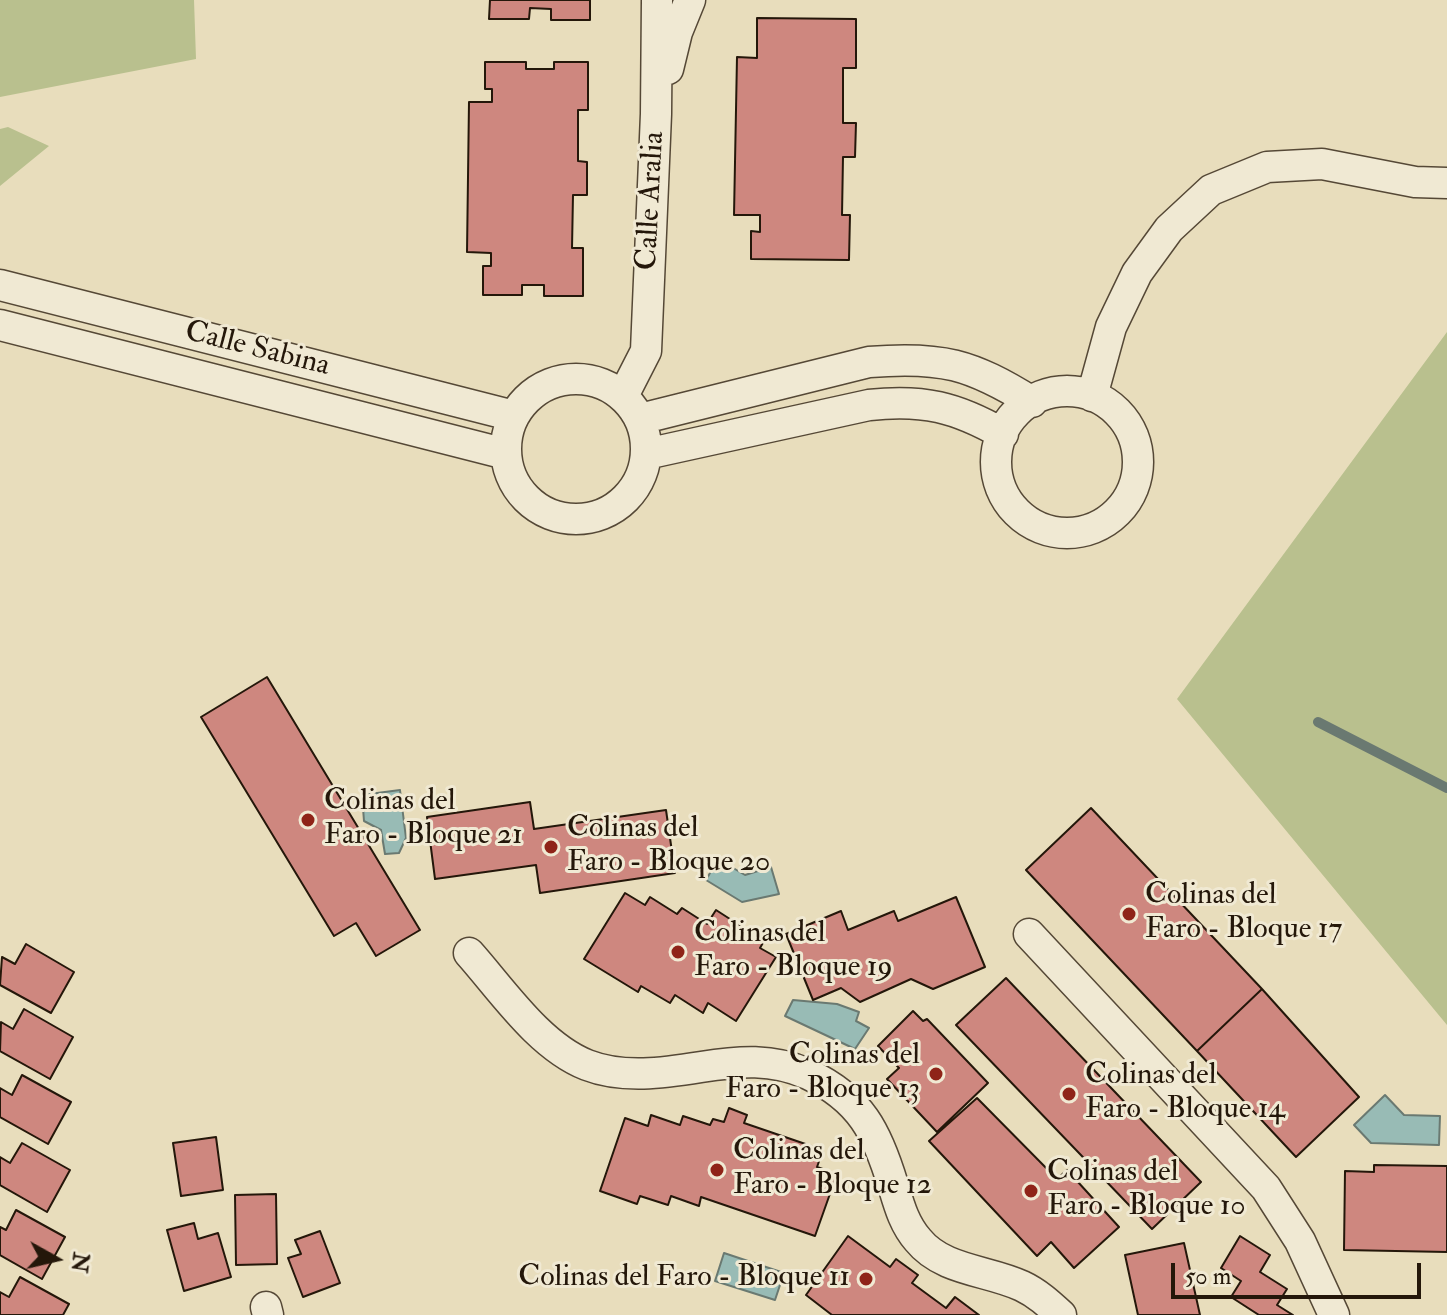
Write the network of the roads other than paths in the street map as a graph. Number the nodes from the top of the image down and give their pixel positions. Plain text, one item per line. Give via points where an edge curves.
1 (657, 0) edge
2 (690, 0) edge
3 (656, 114) junction
4 (1447, 183) edge
5 (0, 285) edge
6 (0, 325) edge
7 (1092, 396) junction
8 (1032, 402) junction
9 (631, 407) junction
10 (514, 416) junction
11 (1003, 434) junction
12 (506, 454) junction
13 (646, 454) junction
14 (1029, 934) dead end
15 (469, 953) dead end
16 (1061, 1315) edge
17 (1334, 1315) edge

1 - 3 street, Calle Aralia
2 - 3 street
3 - 9 street, Calle Aralia via 646,351
4 - 7 street via 1322,164 1267,167 1211,190 1169,229 1137,273 1111,327
5 - 10 street, Calle Sabina
6 - 12 street, Calle Sabina
7 - 8 street via 1070,391
7 - 11 street via 1115,409 1138,450 1131,494 1100,525 1079,533 1056,533 1017,513 997,471
8 - 9 street via 993,378 949,363 908,359
8 - 11 street
9 - 10 street via 605,384 561,379 540,388
9 - 13 street via 646,436
10 - 12 street
11 - 13 street via 943,407 903,402
12 - 13 street via 515,485 531,504 577,520 622,503 637,484
14 - 17 street via 1266,1188 1300,1241
15 - 16 street via 546,1040 586,1065 657,1074 744,1061 775,1063 838,1091 863,1115 881,1145 904,1221 920,1243 941,1259 1021,1286

